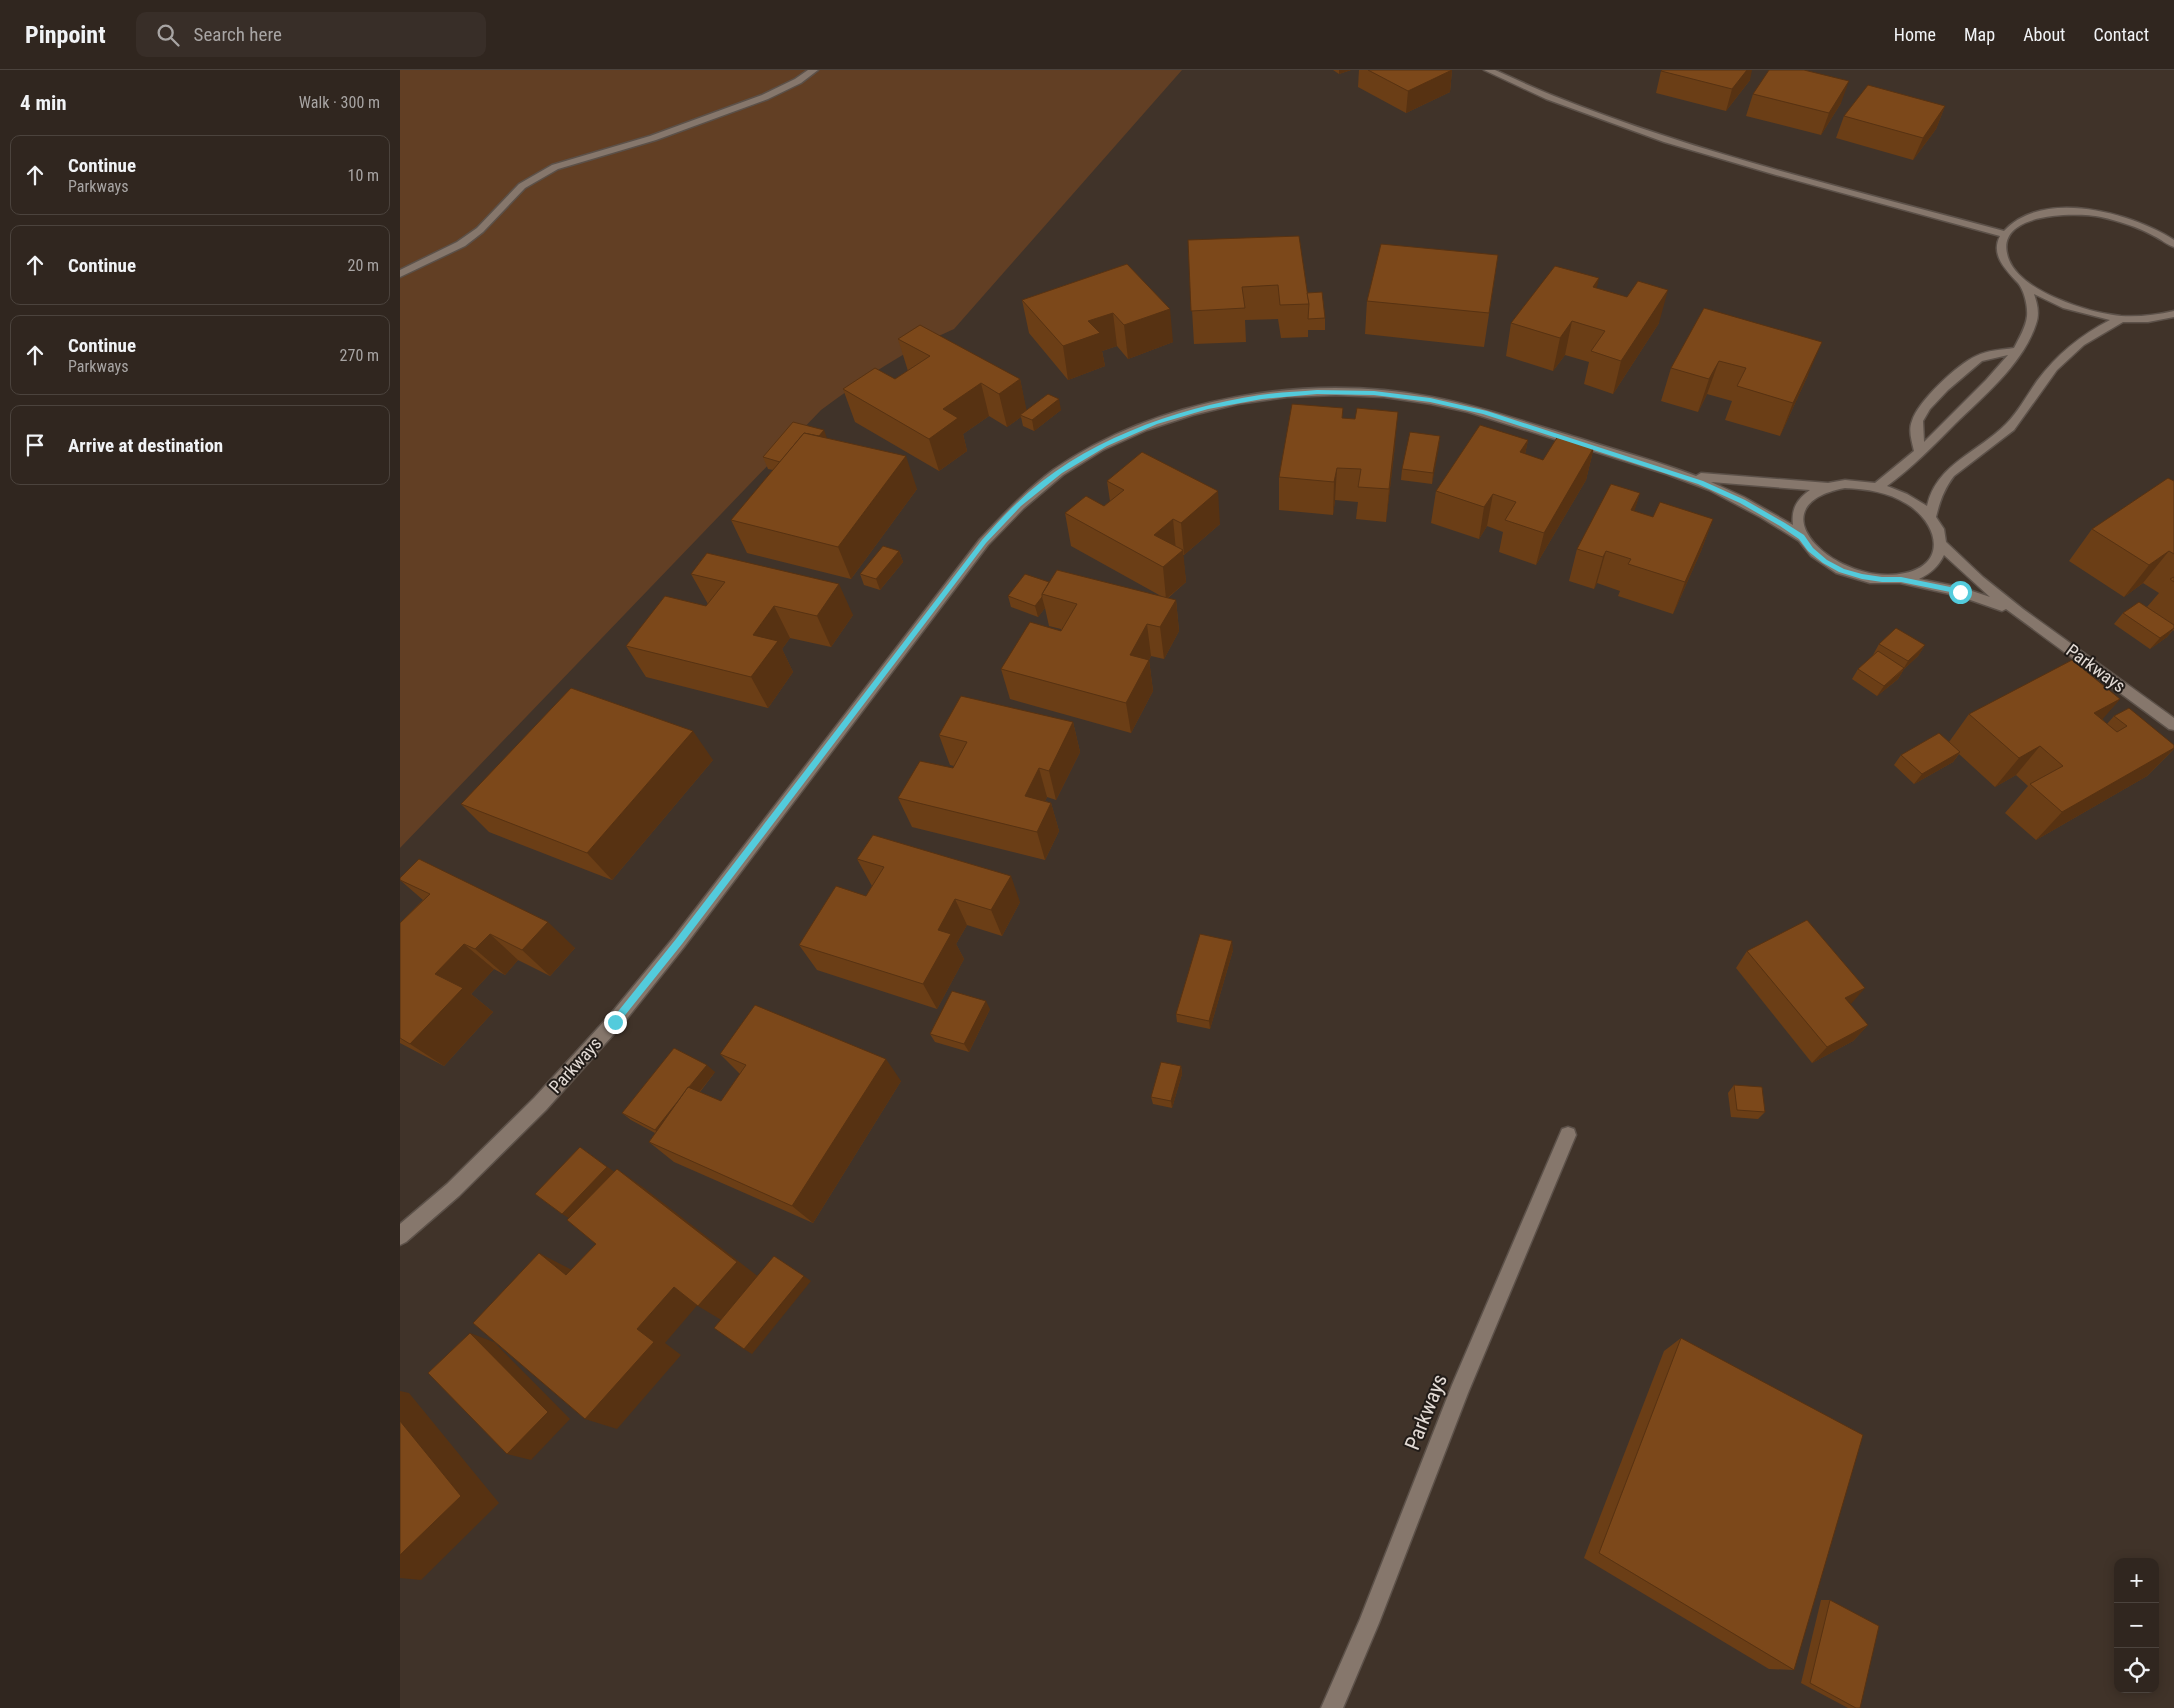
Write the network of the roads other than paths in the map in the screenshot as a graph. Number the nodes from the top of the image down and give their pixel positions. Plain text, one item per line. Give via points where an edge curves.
1 (814, 70) edge
2 (1488, 70) edge
3 (2005, 234) junction
4 (2174, 244) edge
5 (400, 274) edge
6 (2023, 282) junction
7 (2174, 314) edge
8 (2121, 319) junction
9 (2016, 351) junction
10 (1920, 452) junction
11 (1679, 474) junction
12 (1830, 487) junction
13 (1878, 487) junction
14 (1930, 518) junction
15 (1802, 537) junction
16 (1942, 544) junction
17 (1901, 579) junction
18 (2018, 612) junction
19 (2174, 725) edge
20 (1568, 1135) dead end
21 (400, 1236) edge
22 (1332, 1708) edge

1 - 5 street via 765,97 653,138 555,167 522,186 480,230 461,244
2 - 3 street via 1556,101 1686,145
3 - 4 street via 2027,218 2084,212 2129,221
3 - 6 street via 2002,252
6 - 8 street via 2038,293 2077,310
6 - 9 street via 2033,315
7 - 8 street via 2141,320
8 - 14 street via 2077,344 2046,376 2023,413 2008,429 1951,471 1939,485
9 - 10 street
9 - 10 street via 1976,360 1924,407 1916,429
10 - 13 street
11 - 12 street, Parkways
11 - 15 street, Parkways via 1743,502
11 - 21 street, Parkways via 1485,412 1430,400 1374,393 1317,392 1243,400 1155,423 1105,445 1060,472 1019,504 984,542 615,1022 540,1104 453,1190
12 - 13 street via 1861,484
12 - 15 street via 1815,492 1802,506 1798,524
13 - 14 street via 1908,499
14 - 16 street via 1937,526
15 - 17 street via 1811,550 1842,570 1862,577
16 - 17 street via 1931,567
16 - 18 street, Parkways via 1977,580
17 - 18 street, Parkways via 1960,592
18 - 19 street, Parkways
20 - 22 street, Parkways

